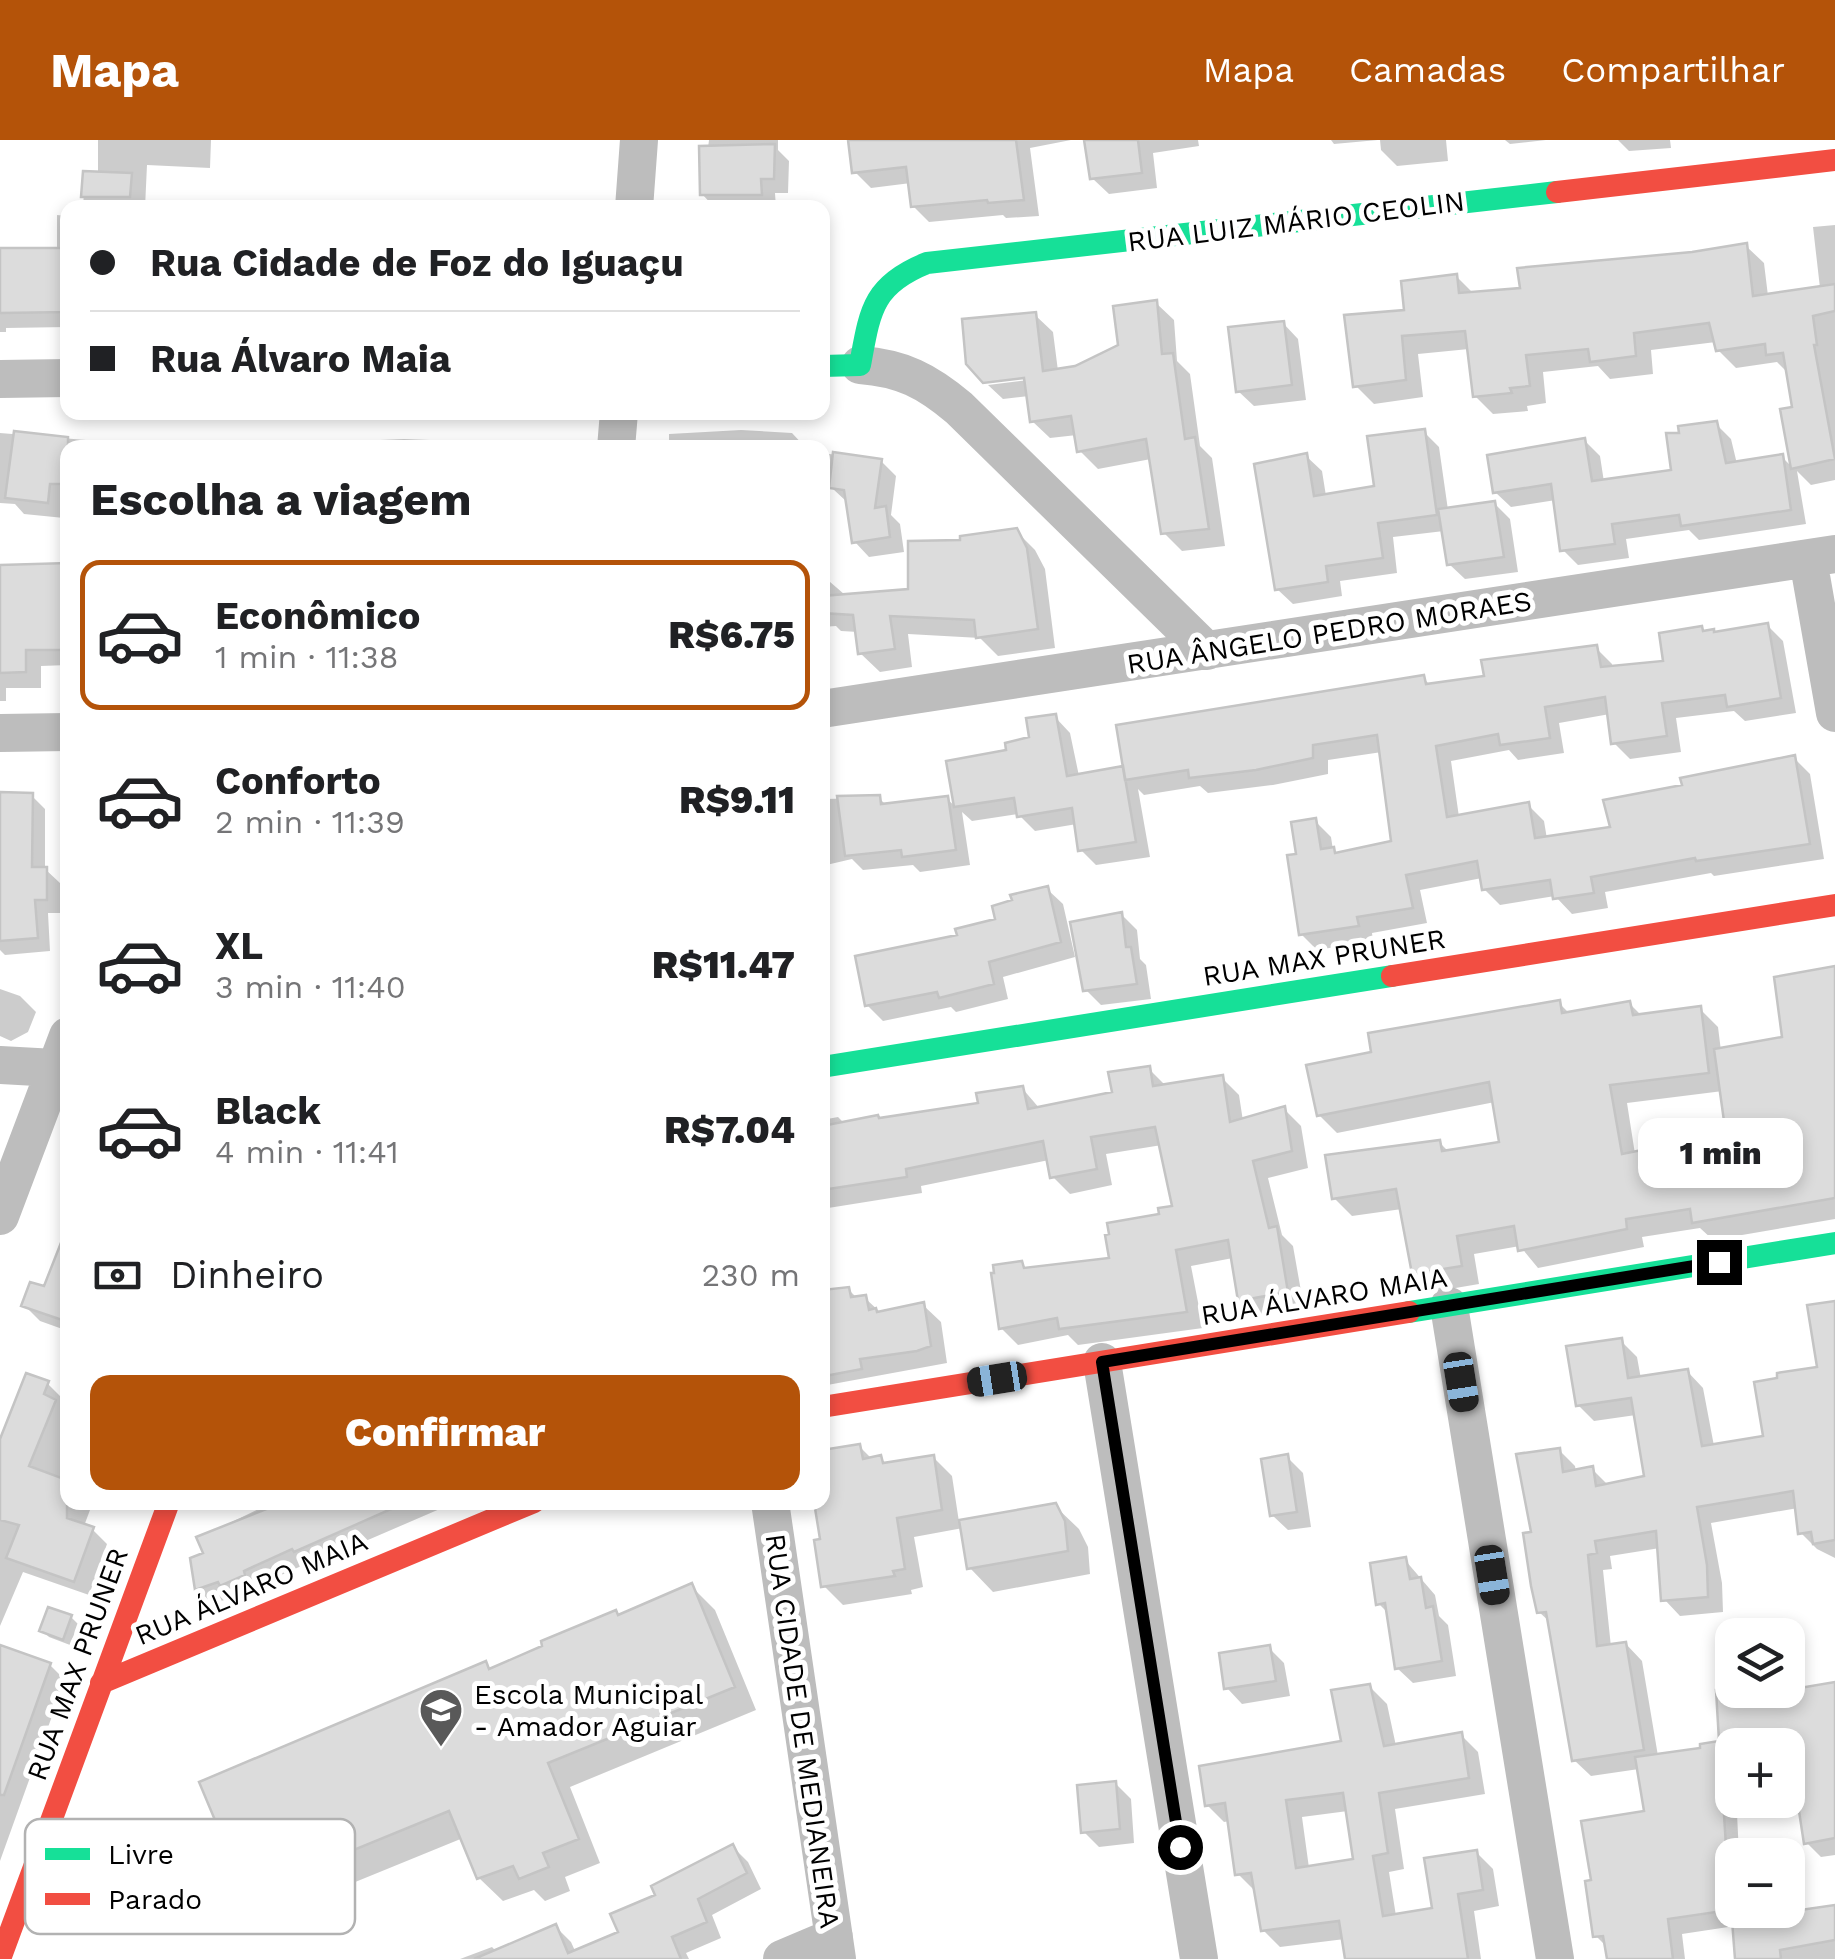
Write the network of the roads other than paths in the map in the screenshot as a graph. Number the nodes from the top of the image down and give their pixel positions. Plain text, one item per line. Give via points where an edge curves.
1 (639, 140) edge
2 (1835, 160) edge
3 (635, 200) edge
4 (860, 365) junction
5 (830, 366) edge
6 (0, 378) edge
7 (60, 378) edge
8 (1822, 557) edge
9 (1206, 650) junction
10 (830, 708) edge
11 (1835, 712) edge
12 (60, 732) edge
13 (0, 733) edge
14 (1835, 905) edge
15 (60, 1052) edge
16 (60, 1055) edge
17 (0, 1065) edge
18 (830, 1066) edge
19 (0, 1216) edge
20 (1835, 1243) edge
21 (1448, 1306) junction
22 (1102, 1362) junction
23 (830, 1406) edge
24 (166, 1510) edge
25 (515, 1510) edge
26 (771, 1510) edge
27 (102, 1683) junction
28 (52, 1819) edge
29 (25, 1891) edge
30 (835, 1948) edge
31 (0, 1959) edge
32 (782, 1959) edge
33 (1198, 1959) edge
34 (1555, 1959) edge

1 - 3 street
2 - 4 street, RUA LUIZ MÁRIO CEOLIN via 928,264 883,286
4 - 5 street
4 - 9 street via 912,374 933,386
6 - 7 street
8 - 9 street, RUA ÂNGELO PEDRO MORAES
8 - 11 street
9 - 10 street, RUA ÂNGELO PEDRO MORAES
12 - 13 street
14 - 18 street, RUA MAX PRUNER
15 - 17 street
16 - 19 street
20 - 21 street, RUA ÁLVARO MAIA
21 - 22 street, RUA ÁLVARO MAIA
21 - 34 street
22 - 23 street, RUA ÁLVARO MAIA
22 - 33 street
24 - 27 street, RUA MAX PRUNER
25 - 27 street, RUA ÁLVARO MAIA
26 - 30 street, RUA CIDADE DE MEDIANEIRA
27 - 28 street, RUA MAX PRUNER
29 - 31 street, RUA MAX PRUNER
30 - 32 street

